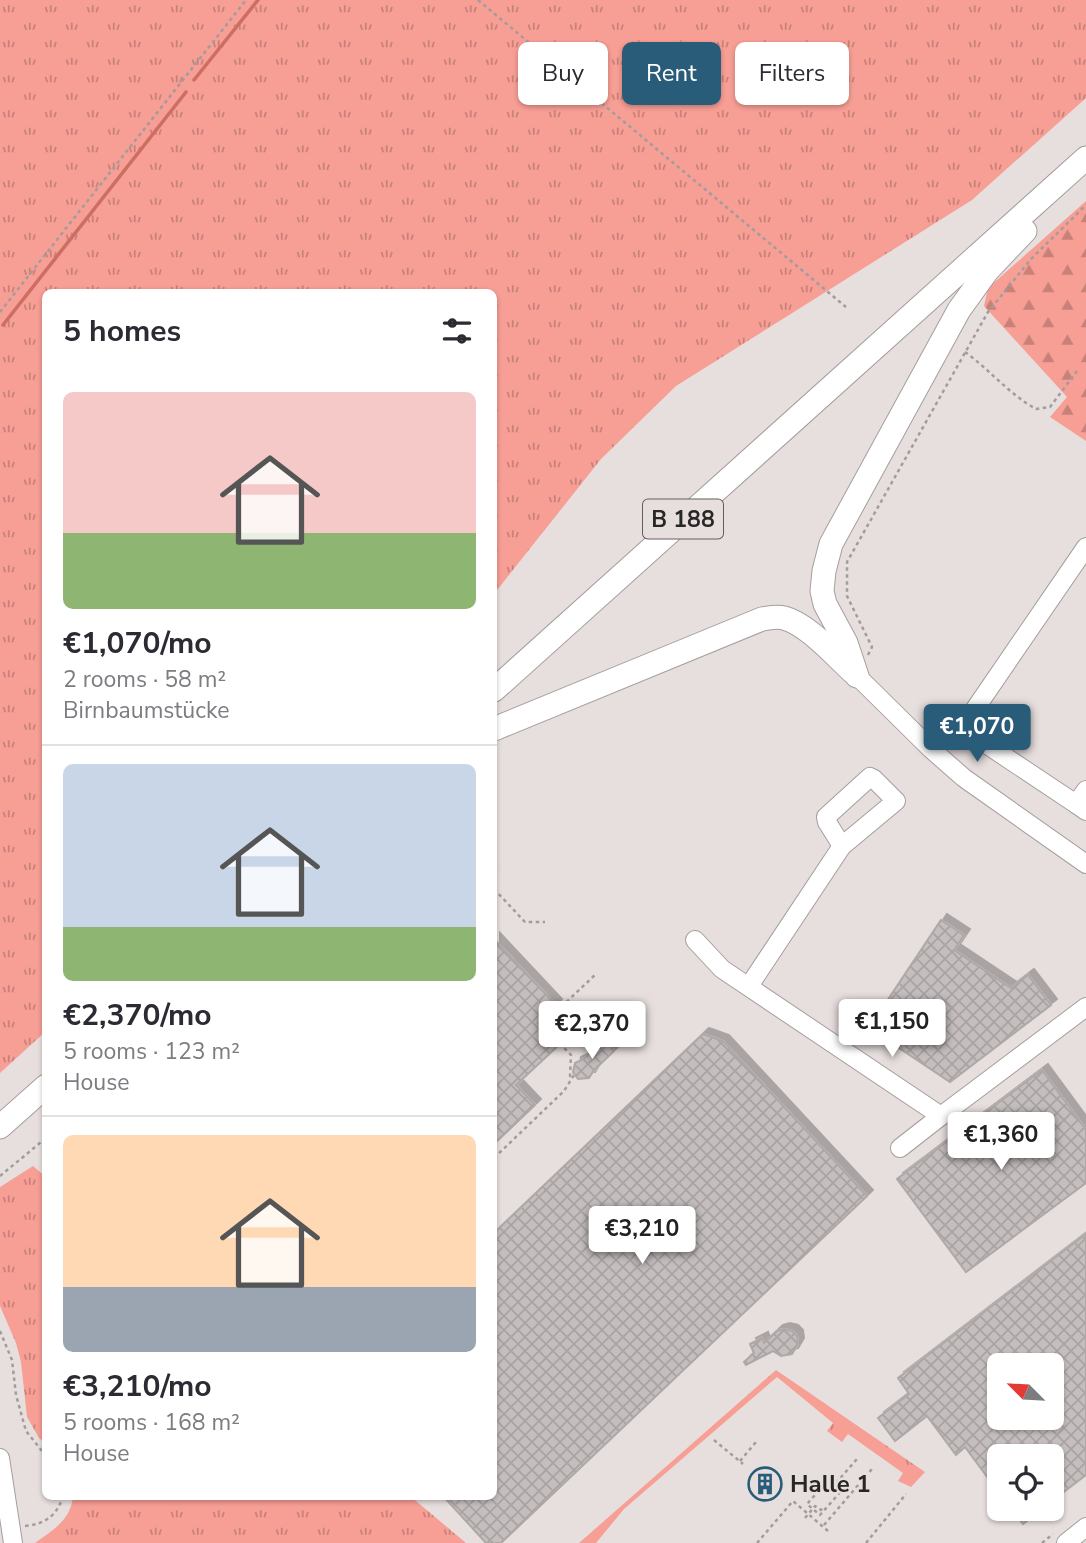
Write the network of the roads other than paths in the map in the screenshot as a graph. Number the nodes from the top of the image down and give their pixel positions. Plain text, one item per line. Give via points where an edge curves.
1 (1086, 158) edge
2 (1086, 168) edge
3 (1086, 547) edge
4 (857, 677) junction
5 (497, 687) edge
6 (497, 728) edge
7 (1083, 802) edge
8 (842, 846) dead end
9 (1086, 864) edge
10 (695, 940) dead end
11 (749, 986) junction
12 (1086, 1006) edge
13 (42, 1090) edge
14 (941, 1116) junction
15 (0, 1127) edge
16 (900, 1148) dead end
17 (0, 1458) edge
18 (1086, 1527) edge
19 (12, 1535) edge
20 (1066, 1543) edge

1 - 5 main road, B 188
2 - 4 main road via 987,271 958,310 831,544 822,592
3 - 7 street via 962,728
4 - 6 main road via 801,626 783,617 762,619
4 - 9 street via 964,778
8 - 11 street
10 - 11 street via 722,968
11 - 14 street
12 - 14 street
13 - 15 main road
14 - 16 street
17 - 19 street
18 - 20 street

